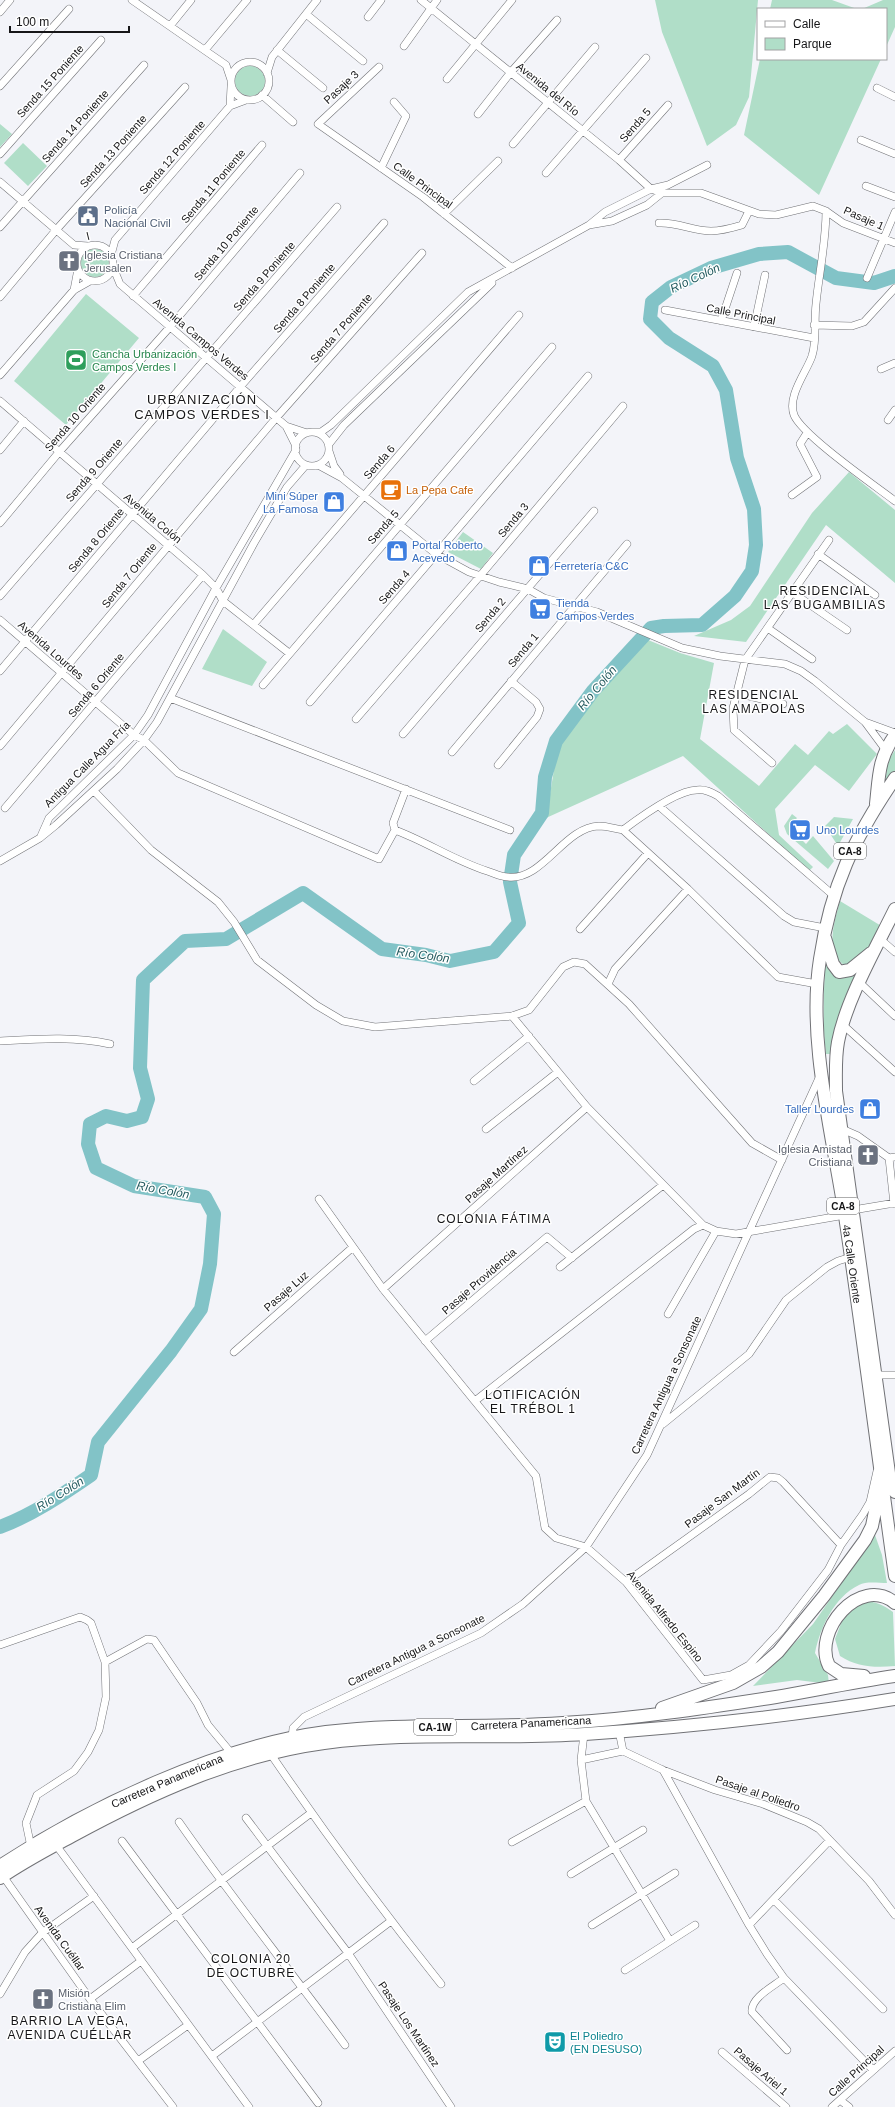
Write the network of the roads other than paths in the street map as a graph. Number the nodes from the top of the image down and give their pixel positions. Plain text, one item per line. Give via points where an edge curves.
1 (191, 0) edge
2 (247, 0) edge
3 (317, 0) edge
4 (381, 0) edge
5 (421, 0) edge
6 (437, 0) edge
7 (512, 0) edge
8 (136, 1) edge
9 (5, 2) edge
10 (69, 9) dead end
11 (432, 9) junction
12 (0, 12) edge
13 (306, 14) junction
14 (368, 17) dead end
15 (557, 20) dead end
16 (170, 26) junction
17 (102, 40) dead end
18 (476, 44) junction
19 (404, 46) dead end
20 (594, 47) dead end
21 (205, 50) junction
22 (277, 50) junction
23 (272, 57) junction
24 (646, 58) dead end
25 (363, 61) dead end
26 (246, 63) junction
27 (254, 63) junction
28 (144, 64) dead end
29 (226, 65) junction
30 (379, 67) dead end
31 (511, 72) junction
32 (267, 73) junction
33 (447, 79) dead end
34 (231, 83) junction
35 (0, 86) edge
36 (185, 87) dead end
37 (323, 88) dead end
38 (877, 88) dead end
39 (262, 95) junction
40 (895, 97) edge
41 (246, 100) junction
42 (394, 102) dead end
43 (549, 103) junction
44 (668, 105) dead end
45 (230, 106) junction
46 (478, 114) dead end
47 (293, 122) dead end
48 (318, 124) joint
49 (583, 131) junction
50 (862, 140) dead end
51 (513, 144) dead end
52 (262, 145) dead end
53 (0, 154) edge
54 (895, 154) edge
55 (498, 160) dead end
56 (619, 160) junction
57 (707, 166) dead end
58 (381, 168) junction
59 (300, 173) dead end
60 (546, 173) dead end
61 (0, 182) edge
62 (866, 186) dead end
63 (651, 189) junction
64 (662, 193) junction
65 (895, 197) edge
66 (22, 201) junction
67 (337, 207) dead end
68 (749, 211) junction
69 (826, 211) junction
70 (895, 212) edge
71 (444, 214) junction
72 (384, 223) dead end
73 (658, 223) dead end
74 (589, 225) junction
75 (0, 227) edge
76 (56, 230) junction
77 (884, 239) junction
78 (115, 240) junction
79 (895, 243) edge
80 (74, 245) junction
81 (88, 246) junction
82 (99, 246) junction
83 (422, 253) dead end
84 (111, 255) junction
85 (78, 259) junction
86 (113, 267) junction
87 (512, 268) junction
88 (78, 269) junction
89 (737, 274) dead end
90 (765, 275) dead end
91 (496, 278) junction
92 (867, 278) dead end
93 (102, 280) junction
94 (90, 281) junction
95 (120, 284) junction
96 (895, 288) edge
97 (74, 290) junction
98 (133, 296) junction
99 (0, 297) edge
100 (665, 310) dead end
101 (519, 315) dead end
102 (721, 321) junction
103 (814, 325) junction
104 (169, 328) junction
105 (754, 328) junction
106 (814, 338) junction
107 (552, 347) dead end
108 (207, 359) junction
109 (895, 364) edge
110 (881, 370) dead end
111 (0, 375) edge
112 (588, 376) dead end
113 (240, 387) junction
114 (0, 400) edge
115 (623, 406) dead end
116 (895, 410) edge
117 (276, 418) junction
118 (888, 420) dead end
119 (24, 421) junction
120 (286, 426) junction
121 (309, 433) junction
122 (808, 433) junction
123 (296, 448) junction
124 (329, 448) junction
125 (0, 450) edge
126 (60, 451) junction
127 (306, 465) junction
128 (318, 465) junction
129 (342, 478) junction
130 (96, 484) junction
131 (364, 495) junction
132 (792, 496) dead end
133 (895, 501) edge
134 (594, 511) dead end
135 (132, 514) junction
136 (0, 523) edge
137 (400, 524) junction
138 (829, 540) dead end
139 (168, 544) junction
140 (627, 544) dead end
141 (436, 554) junction
142 (818, 554) junction
143 (203, 575) junction
144 (480, 576) junction
145 (216, 588) junction
146 (528, 589) junction
147 (793, 593) junction
148 (875, 595) dead end
149 (0, 596) edge
150 (223, 601) junction
151 (575, 606) junction
152 (0, 620) edge
153 (254, 624) junction
154 (768, 628) junction
155 (847, 630) dead end
156 (25, 642) junction
157 (289, 653) junction
158 (812, 659) dead end
159 (745, 660) junction
160 (0, 671) edge
161 (62, 674) junction
162 (511, 681) junction
163 (264, 685) dead end
164 (736, 694) junction
165 (170, 698) junction
166 (96, 702) junction
167 (310, 702) dead end
168 (783, 704) dead end
169 (356, 719) dead end
170 (865, 722) junction
171 (403, 734) dead end
172 (895, 734) edge
173 (134, 735) junction
174 (144, 740) junction
175 (0, 746) edge
176 (886, 749) junction
177 (452, 752) dead end
178 (772, 763) dead end
179 (498, 765) dead end
180 (895, 778) edge
181 (406, 789) junction
182 (94, 791) junction
183 (659, 806) junction
184 (875, 807) junction
185 (4, 808) dead end
186 (395, 830) junction
187 (510, 830) dead end
188 (623, 830) junction
189 (40, 838) junction
190 (648, 853) junction
191 (0, 861) edge
192 (688, 889) junction
193 (833, 895) junction
194 (895, 909) edge
195 (580, 929) dead end
196 (824, 930) junction
197 (878, 944) junction
198 (895, 952) edge
199 (860, 983) junction
200 (608, 984) junction
201 (817, 984) junction
202 (512, 1016) junction
203 (895, 1016) edge
204 (842, 1024) junction
205 (529, 1036) junction
206 (0, 1041) edge
207 (110, 1044) dead end
208 (558, 1072) junction
209 (895, 1072) edge
210 (822, 1073) junction
211 (474, 1081) dead end
212 (587, 1107) junction
213 (486, 1129) dead end
214 (842, 1129) junction
215 (892, 1158) edge
216 (782, 1160) junction
217 (663, 1185) junction
218 (319, 1200) dead end
219 (894, 1204) edge
220 (849, 1213) junction
221 (703, 1225) junction
222 (716, 1231) junction
223 (747, 1234) junction
224 (353, 1247) junction
225 (851, 1257) junction
226 (572, 1258) junction
227 (560, 1267) dead end
228 (383, 1289) junction
229 (668, 1314) dead end
230 (425, 1341) junction
231 (234, 1352) dead end
232 (876, 1375) junction
233 (895, 1375) edge
234 (475, 1401) junction
235 (661, 1426) junction
236 (878, 1457) junction
237 (886, 1477) junction
238 (895, 1492) edge
239 (895, 1514) edge
240 (841, 1545) junction
241 (586, 1547) junction
242 (895, 1576) edge
243 (626, 1582) junction
244 (895, 1603) edge
245 (0, 1645) edge
246 (105, 1662) junction
247 (893, 1676) edge
248 (895, 1699) edge
249 (895, 1704) edge
250 (827, 1710) junction
251 (639, 1716) junction
252 (619, 1731) junction
253 (584, 1734) junction
254 (292, 1739) junction
255 (623, 1751) junction
256 (270, 1753) junction
257 (232, 1754) junction
258 (581, 1760) junction
259 (664, 1770) junction
260 (586, 1801) junction
261 (311, 1813) junction
262 (246, 1818) dead end
263 (179, 1822) dead end
264 (643, 1830) dead end
265 (122, 1841) dead end
266 (829, 1841) junction
267 (512, 1842) dead end
268 (56, 1845) junction
269 (31, 1847) junction
270 (267, 1847) junction
271 (613, 1848) junction
272 (1, 1873) edge
273 (675, 1873) dead end
274 (571, 1874) dead end
275 (220, 1881) junction
276 (640, 1894) junction
277 (94, 1896) junction
278 (774, 1900) junction
279 (176, 1914) junction
280 (895, 1915) edge
281 (391, 1921) junction
282 (592, 1925) dead end
283 (695, 1925) dead end
284 (749, 1925) junction
285 (42, 1933) junction
286 (670, 1941) junction
287 (132, 1948) junction
288 (348, 1953) junction
289 (141, 1961) junction
290 (624, 1970) dead end
291 (784, 1978) junction
292 (441, 1984) dead end
293 (302, 1986) junction
294 (0, 1994) edge
295 (90, 1999) junction
296 (883, 2009) dead end
297 (258, 2021) junction
298 (188, 2025) junction
299 (345, 2045) dead end
300 (787, 2050) dead end
301 (895, 2051) edge
302 (722, 2052) dead end
303 (212, 2056) junction
304 (138, 2061) junction
305 (873, 2070) junction
306 (840, 2100) junction
307 (318, 2103) dead end
308 (246, 2106) edge
309 (173, 2107) edge
310 (451, 2107) edge
311 (786, 2107) edge
312 (832, 2107) edge
313 (849, 2107) edge

1 - 16 street
2 - 21 street
3 - 13 street
4 - 14 street
5 - 11 street, Avenida del Río
6 - 11 street
7 - 18 street
8 - 16 street
9 - 12 street
10 - 35 street
11 - 18 street, Avenida del Río
11 - 19 street
13 - 22 street
13 - 25 street
15 - 31 street
16 - 21 street
17 - 53 street, Senda 15 Poniente
18 - 31 street, Avenida del Río
18 - 33 street
20 - 43 street
21 - 29 street
22 - 23 street
22 - 37 street
23 - 27 street
23 - 32 street
24 - 49 street
26 - 27 street
26 - 29 street
26 - 34 street via 234,71
27 - 32 street
28 - 66 street, Senda 14 Poniente
29 - 34 street
30 - 48 street, Pasaje 3
31 - 43 street, Avenida del Río
31 - 46 street
32 - 39 street via 268,85
34 - 41 street via 235,93
34 - 45 street
36 - 76 street, Senda 13 Poniente
38 - 40 street
39 - 41 street
39 - 47 street
41 - 45 street, Senda 12 Poniente
42 - 58 street via 406,116
43 - 49 street, Avenida del Río
43 - 51 street
44 - 56 street, Senda 5
45 - 78 street, Senda 12 Poniente
48 - 58 street, Calle Principal
49 - 56 street, Avenida del Río
49 - 60 street
50 - 54 street
52 - 98 street, Senda 11 Poniente
55 - 71 street
56 - 63 street, Avenida del Río
57 - 63 street via 668,185
58 - 71 street, Calle Principal
59 - 104 street, Senda 10 Poniente
61 - 66 street
62 - 65 street
63 - 64 street, Avenida del Río
63 - 74 street via 605,212
64 - 68 street, Avenida del Río via 701,193
64 - 74 street via 647,205 612,221
66 - 75 street, Senda 14 Poniente
66 - 76 street
67 - 108 street, Senda 9 Poniente
68 - 69 street, Avenida del Río via 776,215 813,206
68 - 73 street via 742,225 728,229 710,231
69 - 77 street, Pasaje 1 via 843,222
69 - 103 street
70 - 77 street
71 - 87 street, Calle Principal
72 - 113 street, Senda 8 Poniente
74 - 87 street
76 - 80 street
76 - 99 street, Senda 13 Poniente
77 - 79 street, Pasaje 1
77 - 92 street
78 - 82 street, Senda 12 Poniente
78 - 84 street, Senda 12 Poniente
80 - 81 street
80 - 85 street
81 - 82 street, l
81 - 85 street, l
82 - 84 street, l
83 - 117 street, Senda 7 Poniente
84 - 86 street
85 - 88 street
86 - 93 street
86 - 95 street, Avenida Campos Verdes
87 - 91 street
88 - 94 street
88 - 97 street
89 - 102 street
90 - 105 street
91 - 121 street via 468,292 331,425 321,432
91 - 124 street via 336,433
93 - 94 street
93 - 95 street
94 - 97 street
95 - 98 street, Avenida Campos Verdes
96 - 103 street via 864,322 852,326
97 - 111 street
98 - 104 street, Avenida Campos Verdes
100 - 102 street, Calle Principal
101 - 131 street, Senda 6
102 - 105 street, Calle Principal
103 - 106 street
104 - 108 street, Avenida Campos Verdes
104 - 126 street, Senda 10 Oriente
105 - 106 street, Calle Principal
106 - 122 street via 812,354 793,400 794,416
107 - 137 street, Senda 5
108 - 113 street, Avenida Campos Verdes
108 - 130 street, Senda 9 Oriente
109 - 110 street
112 - 141 street, Senda 4
113 - 117 street, Avenida Campos Verdes
113 - 135 street, Senda 8 Oriente
114 - 119 street, Avenida Colón
115 - 144 street, Senda 3
116 - 118 street
117 - 120 street, Avenida Campos Verdes
117 - 139 street, Senda 7 Oriente
119 - 125 street
119 - 126 street, Avenida Colón
120 - 121 street, Avenida Campos Verdes
120 - 123 street, Avenida Campos Verdes
121 - 123 street via 300,438
121 - 124 street via 320,434
122 - 132 street via 800,444 817,477
122 - 133 street
123 - 127 street via 299,459
123 - 145 street, Antigua Calle Agua Fría
124 - 128 street via 328,457
124 - 129 street via 334,466
126 - 130 street, Avenida Colón
126 - 136 street, Senda 10 Oriente
127 - 128 street
127 - 150 street, Antigua Calle Agua Fría via 287,487
128 - 129 street
129 - 131 street
130 - 135 street, Avenida Colón
130 - 149 street, Senda 9 Oriente
131 - 137 street
131 - 153 street, Senda 6
134 - 146 street, Senda 2
135 - 139 street, Avenida Colón
135 - 156 street, Senda 8 Oriente
137 - 141 street
137 - 157 street, Senda 5
138 - 142 street
139 - 143 street, Avenida Colón
139 - 161 street, Senda 7 Oriente
140 - 151 street, Senda 1
141 - 144 street via 449,563
141 - 167 street, Senda 4
142 - 147 street
142 - 148 street
143 - 145 street, Avenida Colón
143 - 166 street, Senda 6 Oriente
144 - 146 street
144 - 169 street, Senda 3
145 - 150 street, Avenida Colón
145 - 173 street, Antigua Calle Agua Fría via 148,715
146 - 151 street via 544,598
146 - 171 street, Senda 2
147 - 154 street
147 - 155 street
150 - 153 street, Avenida Colón
150 - 165 street, Antigua Calle Agua Fría
151 - 159 street via 597,612 665,643
151 - 162 street, Senda 1
152 - 156 street, Avenida Lourdes
153 - 157 street, Avenida Colón
154 - 158 street
154 - 159 street
156 - 160 street, Senda 8 Oriente
156 - 161 street, Avenida Lourdes
157 - 163 street, Senda 5
159 - 164 street
159 - 170 street via 785,664 801,671
161 - 166 street, Avenida Lourdes
161 - 175 street, Senda 7 Oriente
162 - 177 street, Senda 1
162 - 179 street via 536,702 540,709 537,717
164 - 168 street
164 - 178 street via 732,717 734,730
165 - 174 street, Antigua Calle Agua Fría
165 - 181 street
166 - 173 street, Avenida Lourdes
166 - 185 street, Senda 6 Oriente
170 - 172 street
170 - 176 street
172 - 176 highway
173 - 174 street, Avenida Lourdes
173 - 189 street, Antigua Calle Agua Fría via 49,818
174 - 182 street, Antigua Calle Agua Fría
174 - 186 street, Avenida Lourdes via 178,774 379,859
176 - 184 highway via 879,772
180 - 184 highway, 4a Calle Oriente / CA-8
181 - 186 street via 393,823
181 - 187 street
182 - 189 street, Antigua Calle Agua Fría
182 - 202 street via 150,850 218,902 234,922 257,960 316,1005 343,1021 375,1027
183 - 188 street
183 - 193 street via 685,792 709,791
183 - 196 street via 784,916 794,922
184 - 193 highway, 4a Calle Oriente / CA-8 via 853,845
186 - 188 street via 422,840 470,866 508,877 523,876 569,840 589,828 599,826
188 - 190 street
189 - 191 street
190 - 192 street
190 - 195 street
192 - 200 street via 615,969
192 - 201 street via 778,977
193 - 196 highway, 4a Calle Oriente / CA-8
194 - 197 highway, 4a Calle Oriente / CA-8
196 - 197 highway via 833,964 839,972 845,972 861,963
196 - 201 highway, 4a Calle Oriente / CA-8
197 - 198 street
197 - 199 highway, 4a Calle Oriente / CA-8
199 - 203 street
199 - 204 highway, 4a Calle Oriente / CA-8
200 - 202 street via 585,964 574,962 562,967 529,1010
200 - 216 street via 629,1004 752,1143
201 - 210 highway, 4a Calle Oriente / CA-8
202 - 205 street
204 - 209 street
204 - 214 highway, 4a Calle Oriente / CA-8 via 836,1071
205 - 208 street
205 - 211 street
206 - 207 street via 58,1038
208 - 212 street
208 - 213 street
210 - 216 street, Carretera Antigua a Sonsonate
210 - 220 highway, 4a Calle Oriente / CA-8
212 - 217 street
212 - 228 street, Pasaje Martínez
214 - 215 street
214 - 220 highway, 4a Calle Oriente / CA-8
215 - 219 street
216 - 223 street, Carretera Antigua a Sonsonate
217 - 221 street
217 - 226 street
218 - 224 street
219 - 220 street
220 - 223 street
220 - 225 highway, 4a Calle Oriente / CA-8
220 - 232 highway, 4a Calle Oriente / CA-8
221 - 222 street
221 - 234 street via 694,1229
222 - 223 street
222 - 229 street
223 - 235 street, Carretera Antigua a Sonsonate
224 - 228 street
224 - 231 street, Pasaje Luz
225 - 235 street via 827,1267 786,1300 749,1354
225 - 236 highway, 4a Calle Oriente / CA-8
226 - 227 street
226 - 230 street, Pasaje Providencia via 547,1237
228 - 230 street
230 - 234 street
232 - 233 street
232 - 237 highway, 4a Calle Oriente / CA-8
234 - 241 street via 536,1476 545,1528 556,1538
235 - 241 street, Carretera Antigua a Sonsonate via 647,1456
236 - 237 highway, 4a Calle Oriente / CA-8
236 - 240 street via 870,1502
237 - 238 highway
237 - 239 highway, 4a Calle Oriente / CA-8
237 - 242 highway, 4a Calle Oriente / CA-8
237 - 251 highway via 872,1526 865,1540 778,1652 761,1667 733,1683
240 - 243 street, Pasaje San Martín via 783,1482 770,1477
240 - 243 street, Avenida Alfredo Espino via 828,1570 770,1644 749,1665 731,1675 703,1680
241 - 243 street, Avenida Alfredo Espino
241 - 254 street, Carretera Antigua a Sonsonate via 523,1604 481,1633 304,1717 294,1728
244 - 247 highway via 885,1598 869,1596 854,1600 836,1620 825,1644 826,1660 835,1671 849,1676
245 - 246 street via 80,1617 90,1623
246 - 257 street via 147,1639 154,1640 197,1703 208,1725
246 - 269 street via 106,1697 99,1730 88,1752 74,1771 37,1795 26,1823
247 - 251 highway, Carretera Panamericana / CA-1W via 776,1697
248 - 250 highway, Carretera Panamericana / CA-1W
249 - 250 highway
250 - 252 highway, Carretera Panamericana / CA-1W
251 - 254 highway, Carretera Panamericana / CA-1W via 563,1723 368,1728
252 - 253 highway, Carretera Panamericana / CA-1W
252 - 255 street
253 - 256 highway, Carretera Panamericana / CA-1W via 375,1738 323,1743
253 - 258 street
254 - 257 highway, Carretera Panamericana / CA-1W
255 - 258 street
255 - 259 street, Pasaje al Poliedro
256 - 261 street
256 - 268 highway, Carretera Panamericana / CA-1W via 188,1780 128,1807
257 - 269 highway, Carretera Panamericana / CA-1W via 135,1792
258 - 260 street
259 - 266 street, Pasaje al Poliedro via 807,1822 819,1829
259 - 284 street
260 - 267 street
260 - 271 street
261 - 270 street
261 - 281 street
262 - 270 street, Pasaje Los Martínez
263 - 275 street
264 - 271 street
265 - 279 street
266 - 278 street
266 - 280 street, Pasaje al Poliedro via 870,1881
268 - 272 highway, Carretera Panamericana / CA-1W
268 - 277 street
269 - 272 highway, Carretera Panamericana / CA-1W
270 - 275 street
270 - 288 street, Pasaje Los Martínez
271 - 274 street
271 - 276 street
272 - 285 street, Avenida Cuéllar
273 - 276 street
275 - 279 street
275 - 293 street
276 - 282 street
276 - 286 street
277 - 285 street
277 - 287 street
278 - 284 street
278 - 296 street
279 - 287 street
279 - 297 street
281 - 288 street
281 - 292 street
283 - 286 street
284 - 291 street
285 - 294 street via 24,1952
285 - 295 street, Avenida Cuéllar
286 - 290 street
287 - 289 street
288 - 293 street
288 - 310 street, Pasaje Los Martínez
289 - 295 street
289 - 298 street
291 - 300 street via 759,1997 751,2008
291 - 305 street
293 - 297 street
293 - 299 street
295 - 304 street, Avenida Cuéllar
297 - 303 street
297 - 307 street
298 - 303 street
298 - 304 street
301 - 305 street, Calle Principal
302 - 311 street, Pasaje Ariel 1
303 - 308 street
304 - 309 street, Avenida Cuéllar
305 - 306 street, Calle Principal
306 - 312 street, Calle Principal
306 - 313 street

